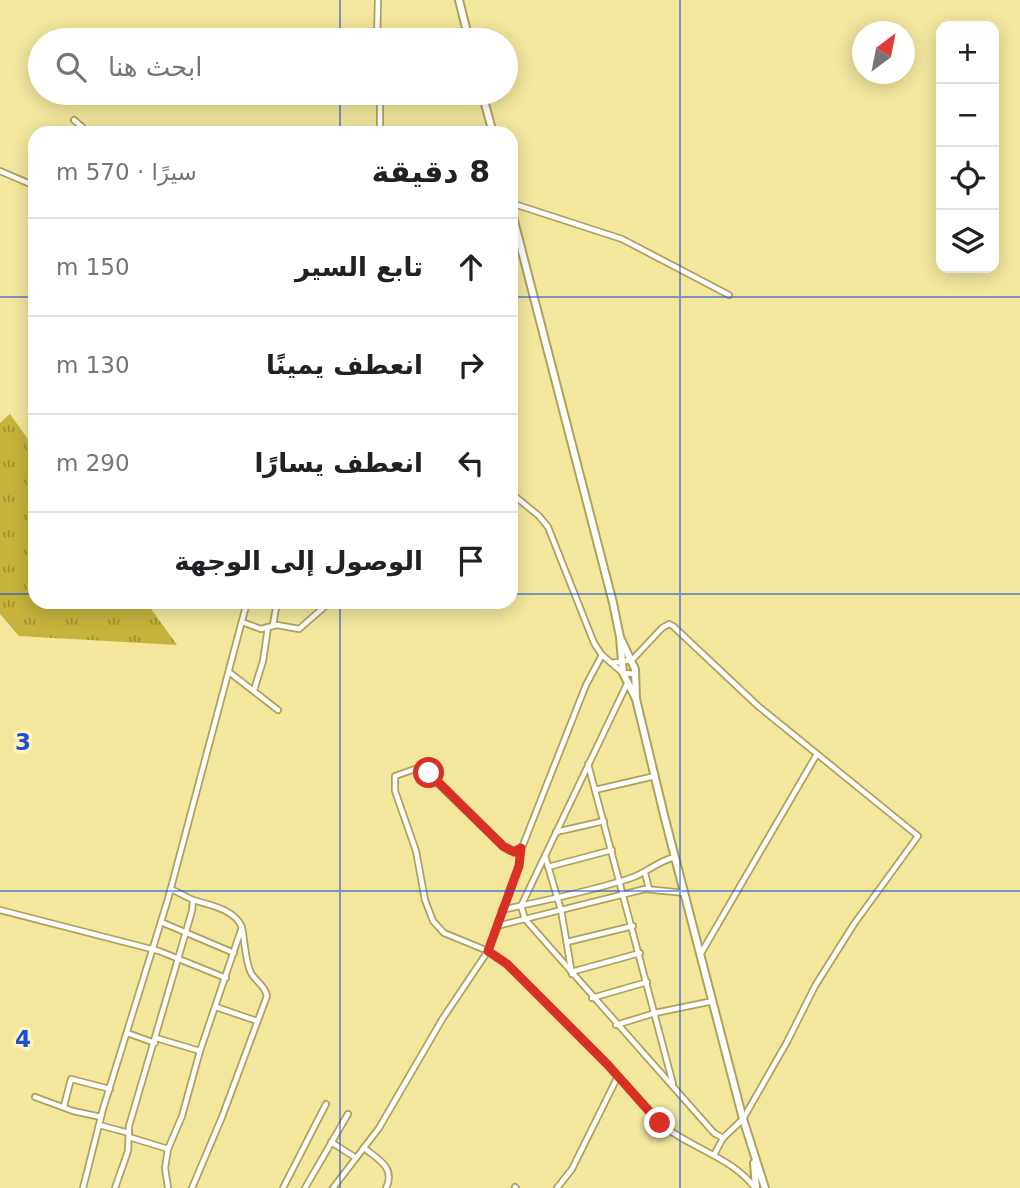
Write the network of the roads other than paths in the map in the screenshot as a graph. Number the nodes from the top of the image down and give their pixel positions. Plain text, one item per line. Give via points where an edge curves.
1 (378, 0) edge
2 (458, 0) edge
3 (377, 28) edge
4 (466, 28) edge
5 (380, 105) edge
6 (485, 105) edge
7 (74, 120) dead end
8 (81, 126) edge
9 (380, 126) edge
10 (491, 126) edge
11 (0, 171) edge
12 (28, 183) edge
13 (518, 205) edge
14 (518, 236) edge
15 (729, 295) dead end
16 (518, 499) edge
17 (245, 609) edge
18 (275, 609) edge
19 (320, 609) edge
20 (242, 622) junction
21 (271, 626) junction
22 (620, 637) junction
23 (602, 655) junction
24 (632, 660) junction
25 (621, 662) junction
26 (611, 663) junction
27 (229, 672) junction
28 (623, 673) junction
29 (636, 673) junction
30 (627, 684) junction
31 (254, 690) junction
32 (636, 699) junction
33 (278, 710) dead end
34 (817, 754) junction
35 (588, 763) junction
36 (655, 776) junction
37 (596, 790) junction
38 (604, 821) junction
39 (555, 832) junction
40 (521, 848) junction
41 (612, 850) junction
42 (545, 855) junction
43 (676, 857) junction
44 (548, 867) junction
45 (645, 873) junction
46 (621, 881) junction
47 (171, 888) junction
48 (649, 889) junction
49 (685, 893) junction
50 (624, 895) junction
51 (558, 897) junction
52 (193, 900) junction
53 (521, 906) junction
54 (0, 910) edge
55 (502, 910) junction
56 (561, 910) junction
57 (525, 919) junction
58 (161, 922) junction
59 (496, 926) junction
60 (633, 926) junction
61 (242, 927) junction
62 (186, 933) junction
63 (567, 942) junction
64 (153, 949) junction
65 (488, 951) junction
66 (234, 953) junction
67 (640, 953) junction
68 (700, 955) junction
69 (180, 958) junction
70 (572, 973) junction
71 (226, 978) junction
72 (648, 982) junction
73 (593, 998) junction
74 (713, 1001) junction
75 (216, 1007) junction
76 (655, 1013) junction
77 (257, 1021) junction
78 (616, 1025) junction
79 (127, 1033) junction
80 (156, 1040) junction
81 (200, 1051) junction
82 (618, 1076) junction
83 (673, 1086) junction
84 (110, 1088) junction
85 (35, 1097) dead end
86 (326, 1104) dead end
87 (64, 1106) junction
88 (348, 1114) dead end
89 (102, 1117) junction
90 (743, 1119) junction
91 (99, 1125) junction
92 (129, 1135) junction
93 (723, 1138) junction
94 (331, 1142) junction
95 (364, 1148) junction
96 (168, 1149) junction
97 (714, 1156) junction
98 (356, 1158) junction
99 (754, 1158) junction
100 (83, 1188) edge
101 (115, 1188) edge
102 (169, 1188) edge
103 (192, 1188) edge
104 (283, 1188) edge
105 (305, 1188) edge
106 (333, 1188) edge
107 (386, 1188) edge
108 (557, 1188) edge
109 (755, 1188) edge
110 (765, 1188) edge

1 - 3 street
2 - 4 main road
5 - 9 street
6 - 10 main road
7 - 8 street
11 - 12 street
13 - 15 street via 622,239
14 - 22 main road
16 - 23 street via 548,527
17 - 20 street
18 - 21 street
19 - 21 street via 299,629
20 - 21 street via 257,629
20 - 27 street
21 - 31 street
22 - 24 main road
22 - 25 main road
23 - 26 street
23 - 40 street
24 - 25 street
24 - 29 main road
24 - 34 street via 662,628 673,626
25 - 26 street
25 - 28 main road
26 - 28 street
27 - 31 street
27 - 47 street
28 - 29 street
28 - 30 main road
29 - 32 main road
30 - 32 main road
30 - 35 street
31 - 33 street
32 - 36 main road
34 - 68 street
34 - 90 street via 918,836 815,986
35 - 37 street
35 - 39 street
36 - 37 street
36 - 43 main road
37 - 38 street
38 - 39 street
38 - 41 street
39 - 42 street
40 - 55 street
40 - 65 street via 514,852 503,846 424,770 395,776 395,791 416,851 429,915 444,933
41 - 44 street
41 - 46 street
42 - 44 street
42 - 53 street
43 - 45 street
43 - 49 main road
44 - 51 street
45 - 46 street
45 - 48 street
46 - 50 street
46 - 51 street
47 - 52 street
47 - 58 street
48 - 49 street
48 - 50 street
49 - 68 main road
50 - 56 street
50 - 60 street
51 - 53 street
51 - 56 street
52 - 61 street via 236,917
52 - 62 street
53 - 55 street
53 - 57 street
54 - 64 street
55 - 59 street
56 - 57 street
56 - 63 street
57 - 59 street
57 - 70 street
58 - 62 street
58 - 64 street
59 - 65 street
60 - 63 street
60 - 67 street
61 - 66 street
61 - 77 street via 248,967 266,993
62 - 66 street
62 - 69 street
63 - 70 street
64 - 69 street
64 - 79 street
65 - 82 street via 507,964
65 - 95 street
66 - 71 street
67 - 70 street
67 - 72 street
68 - 74 main road
69 - 71 street
69 - 80 street
70 - 73 street
71 - 75 street
72 - 73 street
72 - 76 street
73 - 78 street
74 - 76 street
74 - 90 main road
75 - 77 street
75 - 81 street
76 - 78 street
76 - 83 street
77 - 103 street
78 - 83 street
79 - 80 street
79 - 84 street
80 - 81 street
80 - 92 street
81 - 96 street
82 - 97 street via 660,1123
82 - 108 street via 572,1169
83 - 93 street
84 - 87 street via 71,1079
84 - 89 street
85 - 87 street
86 - 104 street
87 - 89 street
88 - 94 street
89 - 91 street
90 - 93 street
90 - 99 main road
91 - 92 street
91 - 100 street
92 - 96 street
92 - 101 street
93 - 97 street
94 - 98 street
94 - 105 street
95 - 98 street
95 - 107 street via 387,1167
96 - 102 street
97 - 109 street
98 - 106 street
99 - 109 main road
99 - 110 main road

